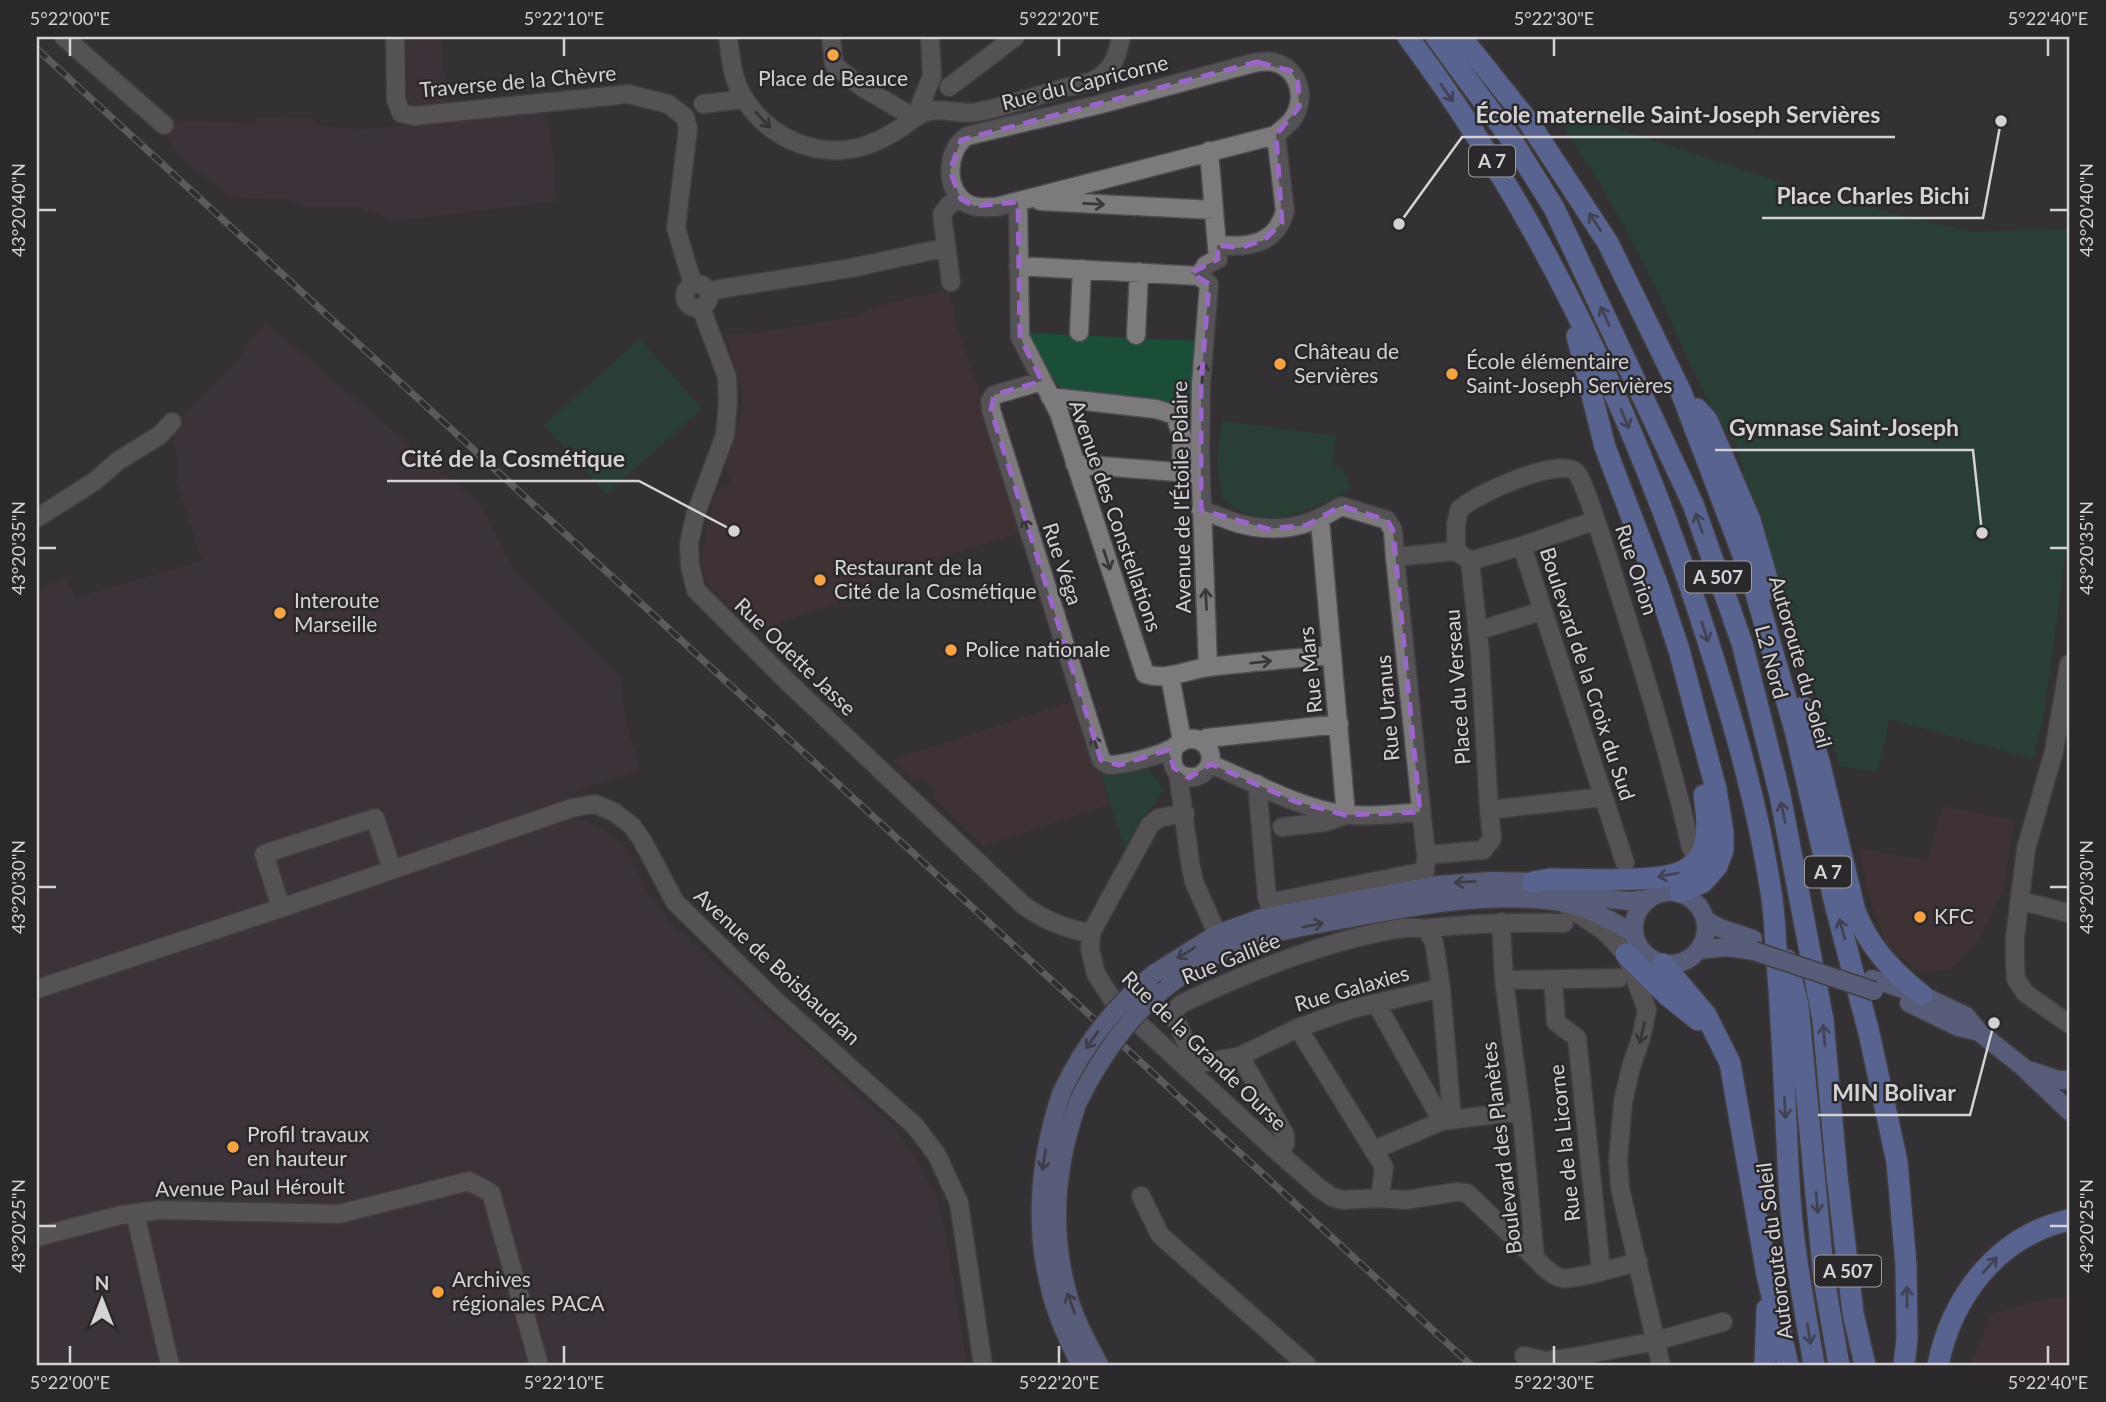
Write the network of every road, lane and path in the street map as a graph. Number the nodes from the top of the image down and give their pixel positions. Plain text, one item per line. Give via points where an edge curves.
1 (64, 37) edge
2 (395, 37) edge
3 (728, 37) edge
4 (831, 37) edge
5 (930, 37) edge
6 (1015, 37) edge
7 (1121, 37) edge
8 (1408, 37) edge
9 (1436, 37) edge
10 (1461, 37) edge
11 (932, 76) junction
12 (949, 87) junction
13 (744, 99) junction
14 (703, 104) dead end
15 (931, 113) junction
16 (164, 125) dead end
17 (1276, 135) junction
18 (1209, 151) junction
19 (961, 199) junction
20 (1022, 201) junction
21 (1214, 210) junction
22 (939, 249) dead end
23 (1217, 252) junction
24 (1018, 266) junction
25 (1082, 269) junction
26 (1139, 272) junction
27 (1204, 280) junction
28 (951, 282) dead end
29 (1565, 291) junction
30 (701, 295) junction
31 (1079, 332) dead end
32 (1136, 335) dead end
33 (1046, 389) junction
34 (1681, 392) junction
35 (172, 422) dead end
36 (1075, 464) junction
37 (1181, 471) junction
38 (1200, 474) junction
39 (1201, 510) junction
40 (37, 518) edge
41 (1320, 520) junction
42 (1596, 520) junction
43 (1522, 546) junction
44 (1395, 556) junction
45 (1463, 556) junction
46 (1542, 611) junction
47 (1477, 631) junction
48 (1332, 655) junction
49 (2069, 664) edge
50 (1208, 667) junction
51 (1170, 676) junction
52 (1695, 706) junction
53 (1339, 724) junction
54 (1200, 741) junction
55 (1178, 744) junction
56 (1205, 769) junction
57 (1178, 773) junction
58 (1257, 784) junction
59 (1603, 797) junction
60 (1489, 810) junction
61 (1420, 812) junction
62 (1185, 813) junction
63 (1346, 815) junction
64 (1282, 827) dead end
65 (1690, 848) dead end
66 (1426, 855) junction
67 (1625, 863) dead end
68 (392, 869) junction
69 (1533, 882) junction
70 (1680, 892) junction
71 (1772, 894) junction
72 (1647, 899) junction
73 (2021, 901) junction
74 (1561, 902) junction
75 (281, 908) junction
76 (2069, 913) edge
77 (1706, 920) junction
78 (1501, 922) junction
79 (1564, 923) dead end
80 (1426, 928) junction
81 (1091, 933) junction
82 (1634, 934) junction
83 (1221, 942) junction
84 (1754, 945) junction
85 (1699, 950) junction
86 (1626, 954) junction
87 (1663, 964) junction
88 (1619, 978) dead end
89 (1553, 979) junction
90 (1504, 980) junction
91 (1873, 985) junction
92 (1441, 988) junction
93 (37, 989) edge
94 (1922, 995) junction
95 (1376, 1003) junction
96 (2069, 1024) edge
97 (1298, 1028) junction
98 (1979, 1032) junction
99 (1716, 1035) junction
100 (1240, 1056) junction
101 (2023, 1067) junction
102 (2069, 1080) edge
103 (1070, 1098) junction
104 (2069, 1110) edge
105 (1521, 1111) junction
106 (1447, 1120) junction
107 (1374, 1150) junction
108 (1279, 1153) junction
109 (1140, 1196) dead end
110 (1380, 1198) junction
111 (135, 1213) junction
112 (2069, 1220) edge
113 (37, 1237) edge
114 (1535, 1258) junction
115 (1638, 1262) junction
116 (1601, 1270) junction
117 (1767, 1275) junction
118 (1723, 1322) dead end
119 (1656, 1341) junction
120 (1524, 1356) dead end
121 (1300, 1363) edge
122 (170, 1365) edge
123 (539, 1365) edge
124 (983, 1365) edge
125 (1080, 1365) edge
126 (1098, 1365) edge
127 (1661, 1365) edge
128 (1765, 1365) edge
129 (1788, 1365) edge
130 (1814, 1365) edge
131 (1839, 1365) edge
132 (1865, 1365) edge
133 (1904, 1365) edge
134 (1938, 1365) edge

1 - 16 street
2 - 30 street, Traverse de la Chèvre via 396,100 401,113 414,116 628,94 668,104 685,117 688,128 676,228
3 - 13 street via 733,72
4 - 15 street via 834,65 863,88
5 - 11 street
6 - 12 street
7 - 15 street via 1113,65 1097,79 975,113
8 -> 29 highway, Autoroute du Soleil / A 7 via 1490,158
132 -> 9 highway, L2 Nord / A 507 via 1853,1313 1821,1007 1780,795 1742,643 1693,504 1554,208 1511,139
34 -> 10 highway, Autoroute du Soleil / A 7 via 1608,243 1528,121
11 - 12 street
11 - 15 street
12 - 15 street
13 - 14 street
13 -> 15 street via 783,138 819,149 861,147
17 - 18 street
17 - 19 street, Rue du Capricorne via 1299,107 1298,83 1286,68 1257,62 967,136 951,157 953,184
17 - 23 street via 1285,211 1282,223 1264,240
18 - 20 street
18 - 21 street
19 - 20 street via 974,206 996,207
19 - 28 street via 942,214
20 -> 21 street
20 - 24 street, Avenue des Constellations
21 - 23 street
22 - 30 street
23 - 27 street, Avenue de l'Étoile Polaire via 1218,278
24 - 25 street
24 - 33 street, Avenue des Constellations via 1020,337
25 - 26 street
25 - 31 street
26 - 27 street
26 - 32 street
38 -> 27 street, Avenue de l'Étoile Polaire
29 - 52 highway via 1605,447 1658,586
29 -> 71 highway, Autoroute du Soleil / A 7 via 1648,472 1690,584 1723,688
30 - 81 street, Rue Odette Jasse via 727,377 728,401 725,435 689,544 696,590 1022,904 1058,925
33 - 36 street, Avenue des Constellations
33 - 37 street via 1175,415 1182,437
55 -> 33 street, Rue Véga via 1119,765 1101,760 991,410 994,395
34 - 94 highway via 1707,420 1750,520 1820,765 1858,920 1878,954
133 -> 34 highway, Autoroute du Soleil / A 7 via 1906,1265 1896,1162 1870,1033 1772,645 1751,576
35 - 40 street via 160,435
36 - 37 street
36 -> 51 street, Avenue des Constellations via 1140,666 1145,674
37 - 38 street
38 - 39 street, Avenue de l'Étoile Polaire
39 - 41 street via 1268,528
50 -> 39 street, Avenue de l'Étoile Polaire
41 - 44 street via 1341,506 1387,520 1393,530
41 - 48 street, Rue Mars
42 - 43 street
42 - 45 street, Rue Orion via 1577,473 1569,468 1550,469 1483,492 1461,507 1456,524
42 - 65 street, Rue Orion via 1669,755
43 - 45 street, Boulevard de la Croix du Sud
43 - 46 street, Boulevard de la Croix du Sud
44 - 45 street, Boulevard de la Croix du Sud
44 - 61 street, Rue Uranus
45 - 47 street, Place du Verseau
46 - 47 street
46 - 59 street, Boulevard de la Croix du Sud
47 - 60 street, Place du Verseau
50 -> 48 street
48 - 53 street, Rue Mars
49 - 73 street via 2054,751 2026,849
50 - 51 street
51 - 55 street
52 -> 69 highway via 1707,813 1706,842 1700,857 1682,872 1663,877
52 - 70 highway via 1716,789 1723,850 1703,882
53 - 54 street
53 - 63 street, Rue Mars
54 - 55 street via 1194,738
54 - 56 street via 1210,753
55 - 57 street via 1172,761
56 - 57 street via 1189,778
56 - 58 street
56 - 62 street via 1189,794
57 - 62 street
58 - 63 street via 1294,801
58 - 66 street via 1269,903 1425,871
59 - 60 street
59 - 67 street, Boulevard de la Croix du Sud
60 - 66 street, Place du Verseau via 1492,839 1483,850
61 - 63 street
61 - 66 street, Rue Uranus
62 - 81 street via 1159,818 1150,825
62 - 83 street via 1195,882
63 - 64 street
68 - 75 street, Avenue de Boisbaudran
68 - 75 street via 375,818 264,854
68 - 124 street, Avenue de Boisbaudran via 572,808 595,804 632,826 675,902 915,1126 937,1155 959,1203
69 - 72 main road via 1609,899
69 -> 83 main road via 1437,885 1289,912 1261,918
70 - 72 main road
70 - 77 main road via 1697,903
71 -> 130 highway, Autoroute du Soleil / A 7 via 1793,1237
71 -> 131 highway, A 507 via 1798,1005 1824,1279
72 - 82 main road via 1636,914
73 - 76 street
73 - 96 street via 2015,937 2016,979 2025,993
74 - 82 main road via 1598,914
83 -> 74 main road via 1423,905 1494,898
74 - 86 street via 1604,931
75 - 93 street, Avenue de Boisbaudran
77 - 84 main road
77 - 85 main road
78 - 79 street, Rue Galilée
78 - 80 street, Rue Galilée
78 - 90 street, Boulevard des Planètes
80 - 92 street via 1434,942
80 - 100 street, Rue Galilée via 1405,927 1314,950 1175,1010 1194,1059 1202,1063
81 - 108 street, Rue de la Grande Ourse via 1096,974 1112,999
82 - 87 main road via 1643,953
83 - 103 main road, bridge via 1147,1003
83 -> 103 main road, bridge via 1155,973 1137,988 1099,1029 1073,1068
84 - 85 main road
84 - 91 main road
85 - 87 main road via 1683,962
86 - 99 highway
86 -> 115 street via 1647,1010 1623,1102 1618,1161
87 - 99 highway via 1706,1015
88 - 89 street
89 - 90 street
89 - 116 street, Rue de la Licorne via 1556,1022 1577,1038
90 - 105 street, Boulevard des Planètes
91 - 94 main road
91 - 98 main road via 1958,1027
92 - 95 street, Rue Galaxies
92 - 106 street
94 - 98 main road via 1966,1016
95 - 97 street, Rue Galaxies
95 - 106 street
97 - 100 street, Rue Galaxies
97 - 107 street
98 - 101 main road
99 - 117 highway via 1730,1063
100 - 108 street via 1285,1135
101 - 102 main road
101 - 104 main road
103 -> 125 main road via 1044,1156 1041,1232 1052,1297
126 -> 103 main road via 1067,1293 1057,1228
105 - 106 street
105 - 114 street, Boulevard des Planètes
106 - 107 street
107 - 110 street via 1384,1167
108 - 110 street via 1332,1197
109 - 121 street via 1160,1235
110 - 114 street via 1467,1193
111 - 113 street, Avenue Paul Héroult
111 - 122 street
111 - 123 street, Avenue Paul Héroult via 339,1214 469,1181 491,1193
134 -> 112 highway via 1963,1299 1988,1266 2026,1236
114 - 116 street, Boulevard des Planètes via 1561,1278
115 - 116 street, Boulevard des Planètes
115 - 119 street
117 - 128 highway
117 - 129 highway
118 - 119 street
119 - 120 street via 1546,1361
119 - 127 street

